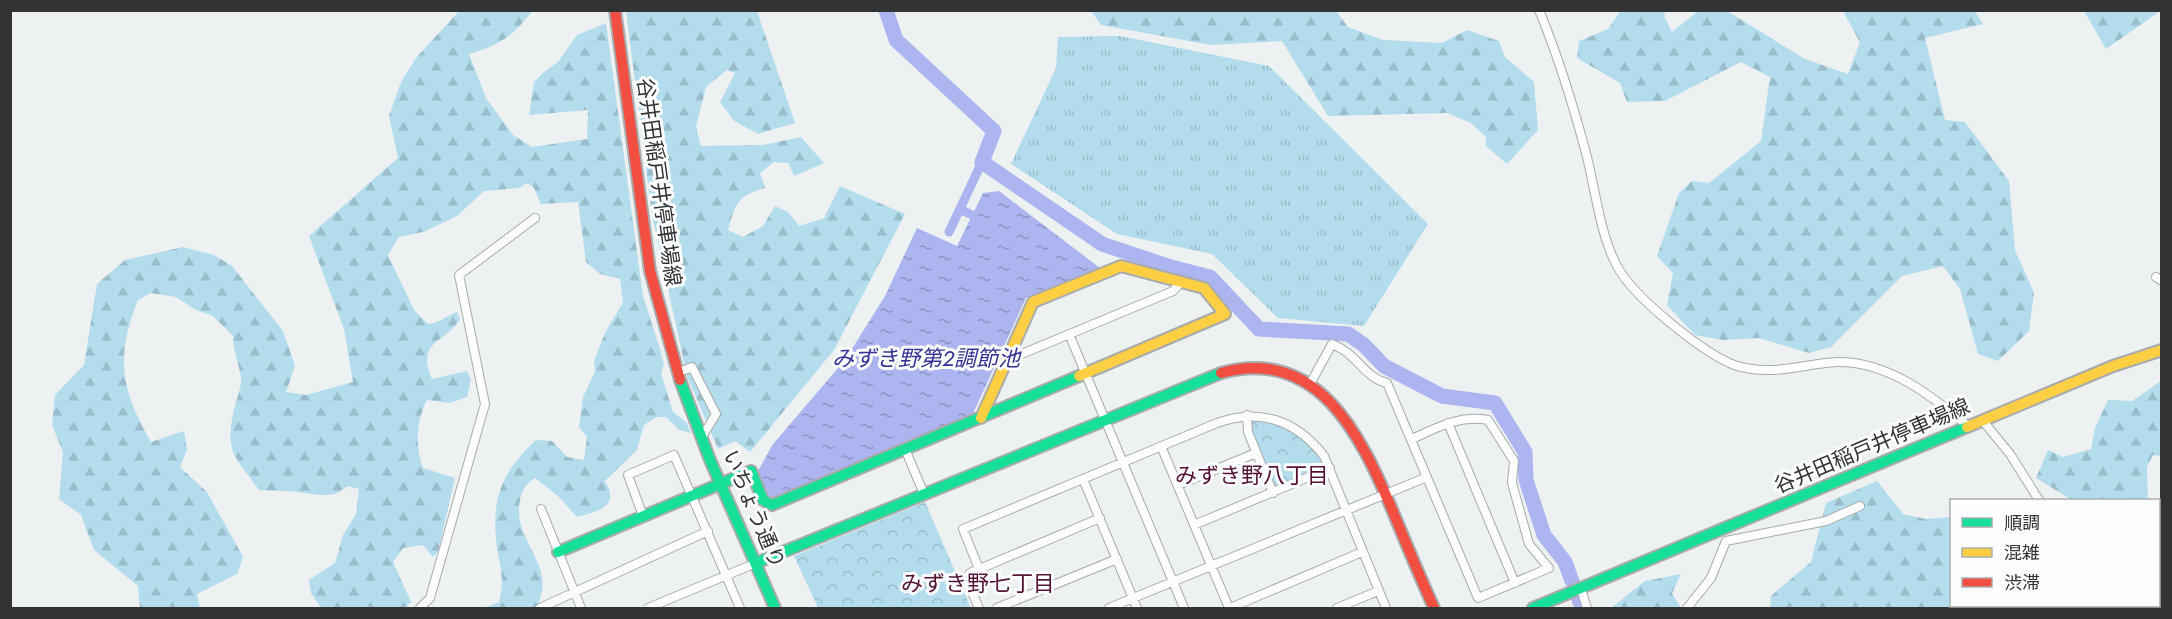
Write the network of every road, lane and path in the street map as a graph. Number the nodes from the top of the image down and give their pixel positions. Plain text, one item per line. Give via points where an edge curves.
1 (615, 10) edge
2 (1539, 10) edge
3 (535, 218) dead end
4 (1181, 282) junction
5 (1069, 334) junction
6 (2162, 350) edge
7 (1008, 354) junction
8 (677, 373) junction
9 (1086, 374) junction
10 (1310, 384) junction
11 (1247, 416) junction
12 (981, 418) junction
13 (1104, 420) junction
14 (1983, 421) junction
15 (1448, 423) junction
16 (697, 424) joint
17 (1969, 427) junction
18 (702, 436) junction
19 (1412, 439) junction
20 (1161, 446) junction
21 (904, 449) junction
22 (1256, 453) junction
23 (1122, 462) junction
24 (1330, 468) junction
25 (1427, 477) junction
26 (1083, 479) junction
27 (722, 484) junction
28 (1178, 485) junction
29 (1273, 493) junction
30 (924, 494) junction
31 (693, 495) junction
32 (1386, 495) junction
33 (2037, 499) edge
34 (1860, 506) dead end
35 (541, 509) dead end
36 (1346, 512) junction
37 (643, 516) junction
38 (1100, 518) junction
39 (1194, 525) junction
40 (708, 531) junction
41 (1724, 536) junction
42 (558, 552) junction
43 (1362, 552) junction
44 (1117, 559) junction
45 (756, 563) junction
46 (1212, 566) junction
47 (979, 569) junction
48 (726, 576) junction
49 (1173, 583) junction
50 (1515, 583) junction
51 (1581, 589) junction
52 (1378, 591) junction
53 (574, 592) junction
54 (1133, 599) junction
55 (420, 609) edge
56 (540, 609) edge
57 (581, 609) edge
58 (648, 609) edge
59 (740, 609) edge
60 (775, 609) edge
61 (979, 609) edge
62 (997, 609) edge
63 (1109, 609) edge
64 (1137, 609) edge
65 (1184, 609) edge
66 (1230, 609) edge
67 (1337, 609) edge
68 (1386, 609) edge
69 (1434, 609) edge
70 (1533, 609) edge
71 (1587, 609) edge
72 (1687, 609) edge

1 - 8 street, 谷井田稲戸井停車場線 via 642,230 658,309
2 - 17 street via 1587,155 1609,249 1629,285 1695,343 1736,366 1771,370 1839,362 1864,365 1886,371 1911,385
3 - 55 street via 459,275 485,404 430,598
4 - 5 street via 1173,291
4 - 7 street via 1121,266 1108,270 1033,302
4 - 9 street via 1204,288 1225,314
5 - 7 street via 1017,356
5 - 9 street
6 - 14 street, 谷井田稲戸井停車場線 via 2113,366
7 - 12 street
8 - 16 street, 谷井田稲戸井停車場線
8 - 18 street via 692,367 716,414
9 - 12 street
9 - 13 street
10 - 13 street via 1274,372 1245,368 1206,377
10 - 19 street via 1332,344 1346,349 1377,381 1387,383
10 - 32 street via 1336,404 1356,429
11 - 20 street via 1233,417
11 - 22 street
11 - 24 street via 1268,417 1296,428 1312,441
12 - 21 street
13 - 23 street
13 - 30 street
14 - 17 street, 谷井田稲戸井停車場線
14 - 33 street via 2010,454
15 - 19 street
15 - 50 street
15 - 50 street via 1470,417 1488,420 1514,461 1512,483 1529,544 1549,568
16 - 18 street, いちょう通り
17 - 41 street, 谷井田稲戸井停車場線
18 - 27 street, いちょう通り
19 - 25 street
20 - 23 street
20 - 28 street
21 - 27 street via 772,505 763,500 751,471
21 - 30 street
22 - 28 street
22 - 29 street
23 - 26 street
23 - 49 street
24 - 29 street
24 - 36 street
25 - 32 street
25 - 50 street via 1478,598
26 - 38 street
26 - 47 street via 963,530
27 - 31 street
27 - 45 street, いちょう通り
28 - 39 street
29 - 39 street
30 - 45 street
31 - 37 street
31 - 37 street via 674,455 627,475
31 - 40 street
32 - 36 street
32 - 69 street
34 - 41 street via 1826,521
35 - 42 street
36 - 43 street
36 - 46 street
37 - 42 street
38 - 44 street
38 - 47 street
39 - 46 street
40 - 48 street
40 - 53 street
41 - 51 street, 谷井田稲戸井停車場線
41 - 72 street via 1711,578
42 - 53 street
43 - 52 street
43 - 66 street
44 - 54 street
44 - 62 street
45 - 48 street
45 - 60 street, いちょう通り
46 - 49 street
46 - 66 street
47 - 61 street via 966,579
48 - 58 street
48 - 59 street
49 - 54 street
49 - 65 street
51 - 70 street, 谷井田稲戸井停車場線
51 - 71 street
52 - 67 street
52 - 68 street
53 - 56 street
53 - 57 street
54 - 63 street
54 - 64 street

